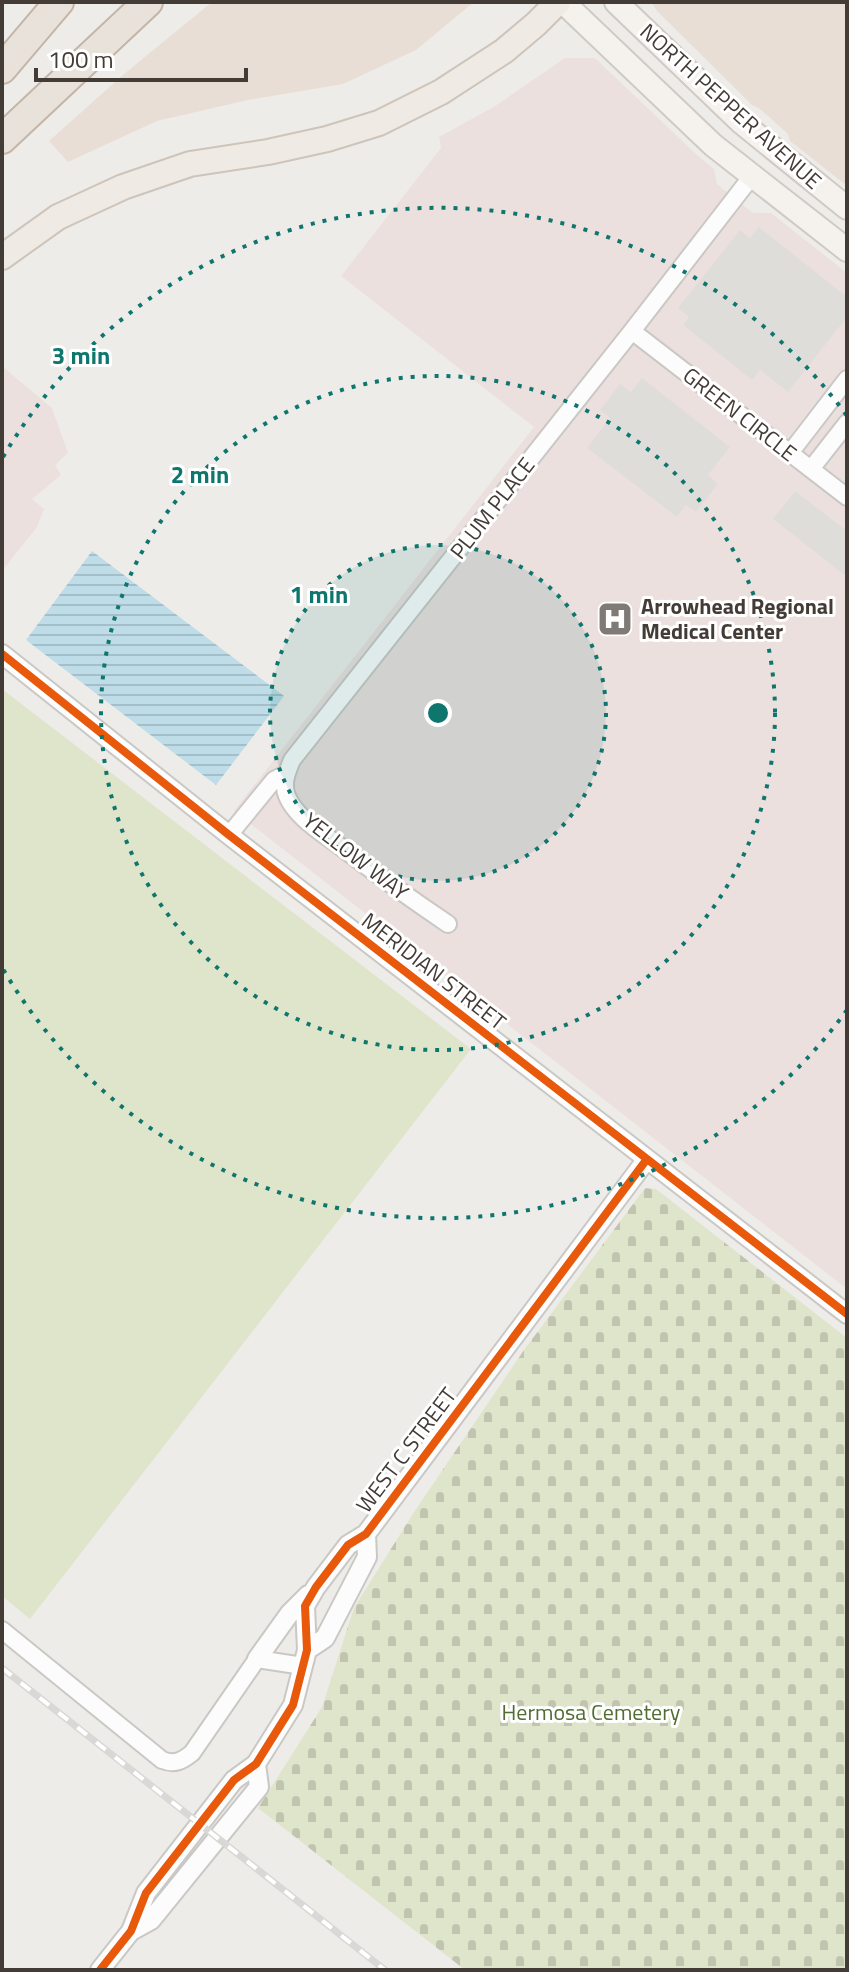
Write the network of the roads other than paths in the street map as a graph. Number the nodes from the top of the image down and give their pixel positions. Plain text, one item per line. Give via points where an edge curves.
1 (59, 2) edge
2 (148, 2) edge
3 (561, 2) edge
4 (616, 2) edge
5 (2, 69) edge
6 (2, 139) edge
7 (752, 176) junction
8 (847, 208) edge
9 (815, 225) junction
10 (847, 230) edge
11 (847, 250) edge
12 (2, 257) edge
13 (632, 331) junction
14 (847, 379) edge
15 (847, 423) edge
16 (790, 453) junction
17 (811, 469) junction
18 (847, 497) edge
19 (2, 654) edge
20 (286, 774) junction
21 (229, 835) junction
22 (448, 924) dead end
23 (647, 1159) junction
24 (847, 1314) edge
25 (366, 1534) junction
26 (316, 1587) junction
27 (2, 1630) edge
28 (305, 1658) junction
29 (257, 1659) junction
30 (100, 1970) edge

1 - 5 highway
2 - 6 highway
3 - 7 main road, NORTH PEPPER AVENUE
3 - 12 main road via 504,51 441,92 379,123 315,142 190,164 123,187 58,217
4 - 8 main road, NORTH PEPPER AVENUE via 742,123
7 - 9 main road, NORTH PEPPER AVENUE
7 - 13 street, PLUM PLACE
9 - 10 main road
9 - 11 main road, NORTH PEPPER AVENUE
13 - 16 street, GREEN CIRCLE
13 - 20 street, PLUM PLACE
14 - 16 street
15 - 17 street
16 - 17 street, GREEN CIRCLE
17 - 18 street, GREEN CIRCLE
19 - 21 street, MERIDIAN STREET
20 - 21 street, PLUM PLACE via 274,780
20 - 22 street, YELLOW WAY via 288,800 301,816
21 - 23 street, MERIDIAN STREET
23 - 24 street, MERIDIAN STREET
23 - 25 street, WEST C STREET
25 - 26 street, WEST C STREET via 348,1545
25 - 28 street, WEST C STREET via 367,1557 325,1638
26 - 28 street, WEST C STREET via 305,1606
26 - 29 street
27 - 29 street via 171,1763 192,1753
28 - 29 street
28 - 30 street, WEST C STREET via 293,1705 256,1764 234,1780 146,1893 131,1931

